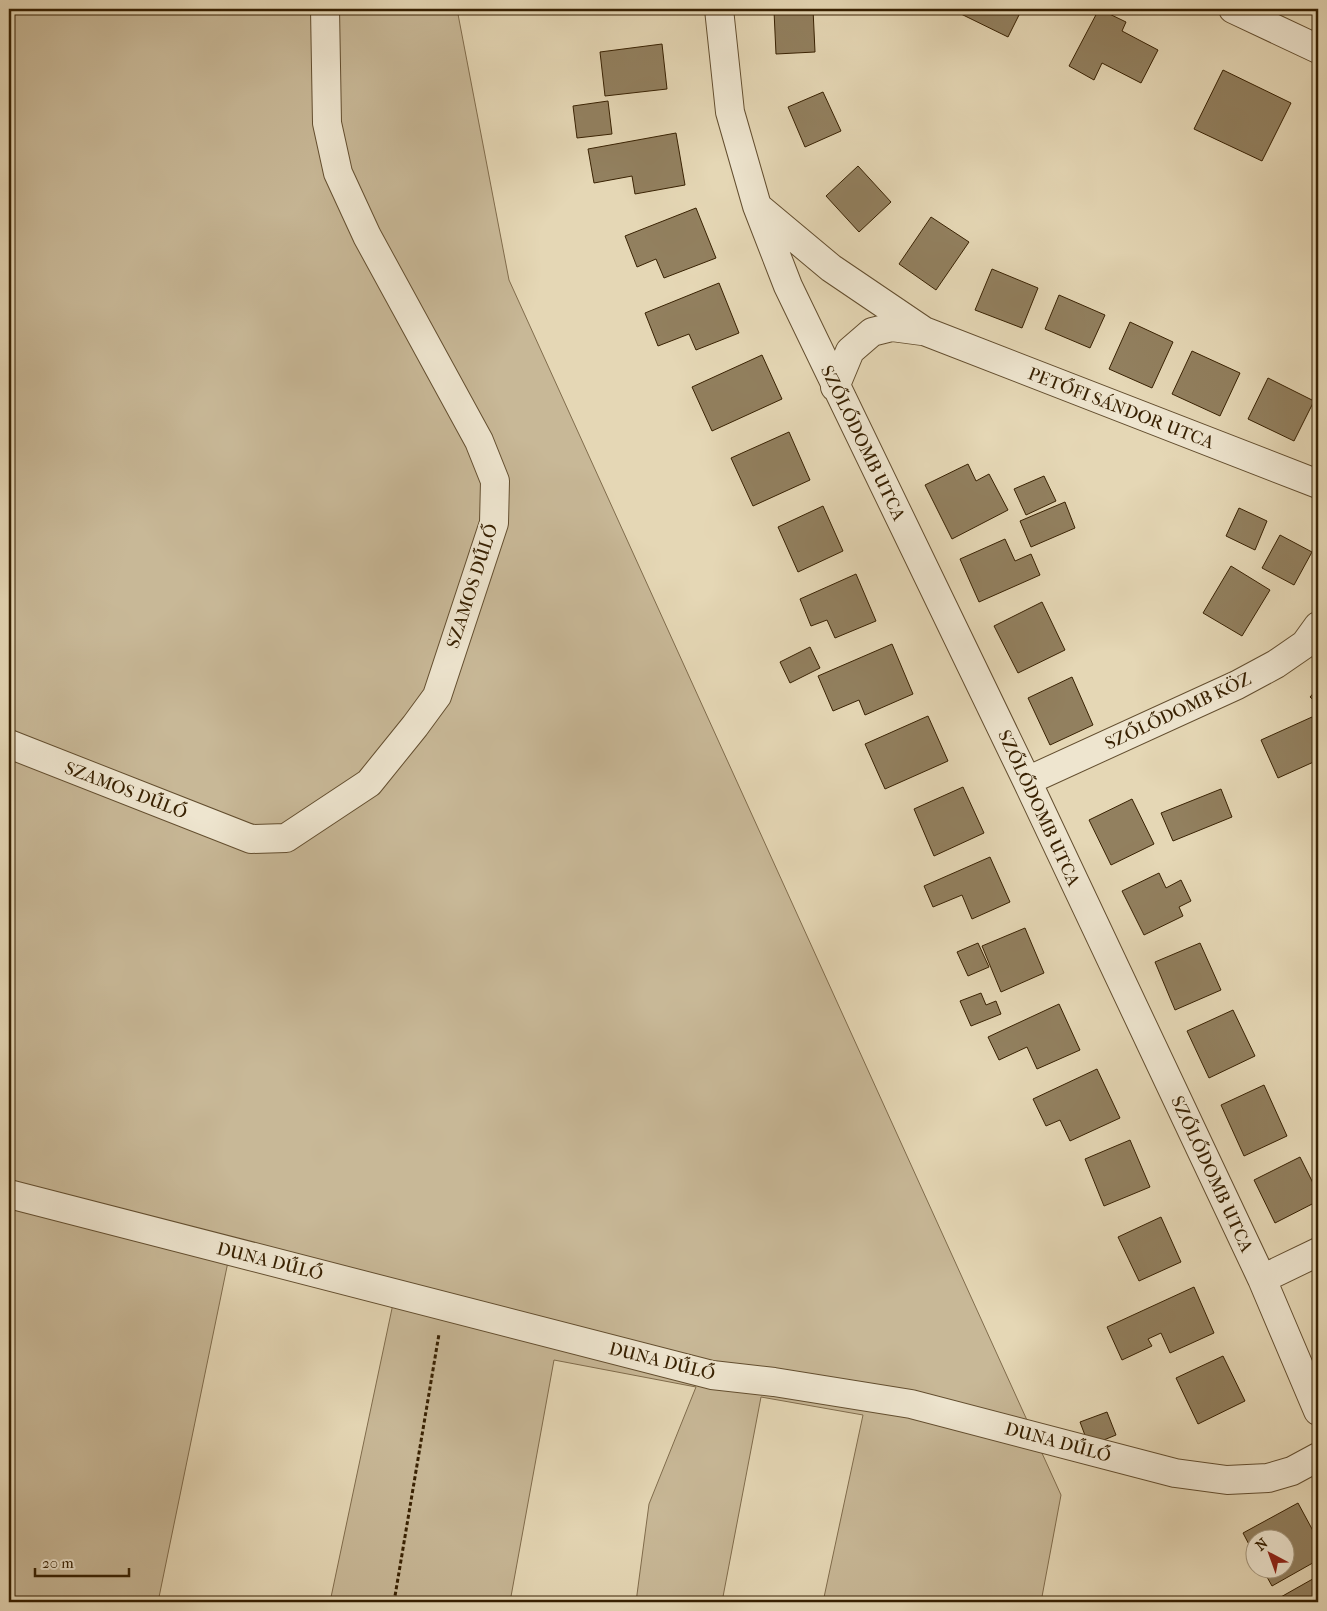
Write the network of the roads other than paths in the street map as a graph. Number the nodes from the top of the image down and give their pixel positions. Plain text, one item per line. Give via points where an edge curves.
1 (325, 9) edge
2 (719, 9) edge
3 (1233, 9) edge
4 (1318, 49) edge
5 (757, 206) junction
6 (924, 331) junction
7 (835, 387) junction
8 (1318, 484) edge
9 (1318, 626) edge
10 (9, 744) edge
11 (1027, 781) junction
12 (9, 1194) edge
13 (1318, 1252) edge
14 (1262, 1279) junction
15 (1318, 1410) edge
16 (1318, 1457) edge

1 - 10 street, SZAMOS DŰLŐ via 327,122 338,173 367,236 479,441 495,481 494,523 436,696 369,783 286,838 251,839
2 - 5 street, SZŐLŐDOMB UTCA via 730,112
3 - 4 street
5 - 6 street, PETŐFI SÁNDOR UTCA via 831,268
5 - 7 street, SZŐLŐDOMB UTCA via 788,286
6 - 7 street, PETŐFI SÁNDOR UTCA via 892,327 872,332 850,351
6 - 8 street, PETŐFI SÁNDOR UTCA
7 - 11 street, SZŐLŐDOMB UTCA
9 - 11 street, SZŐLŐDOMB KÖZ via 1305,644 1237,685
11 - 14 street, SZŐLŐDOMB UTCA
12 - 16 street, DUNA DŰLŐ via 712,1375 911,1404 1176,1473 1227,1480 1268,1478 1292,1471
13 - 14 street
14 - 15 street, SZŐLŐDOMB UTCA

